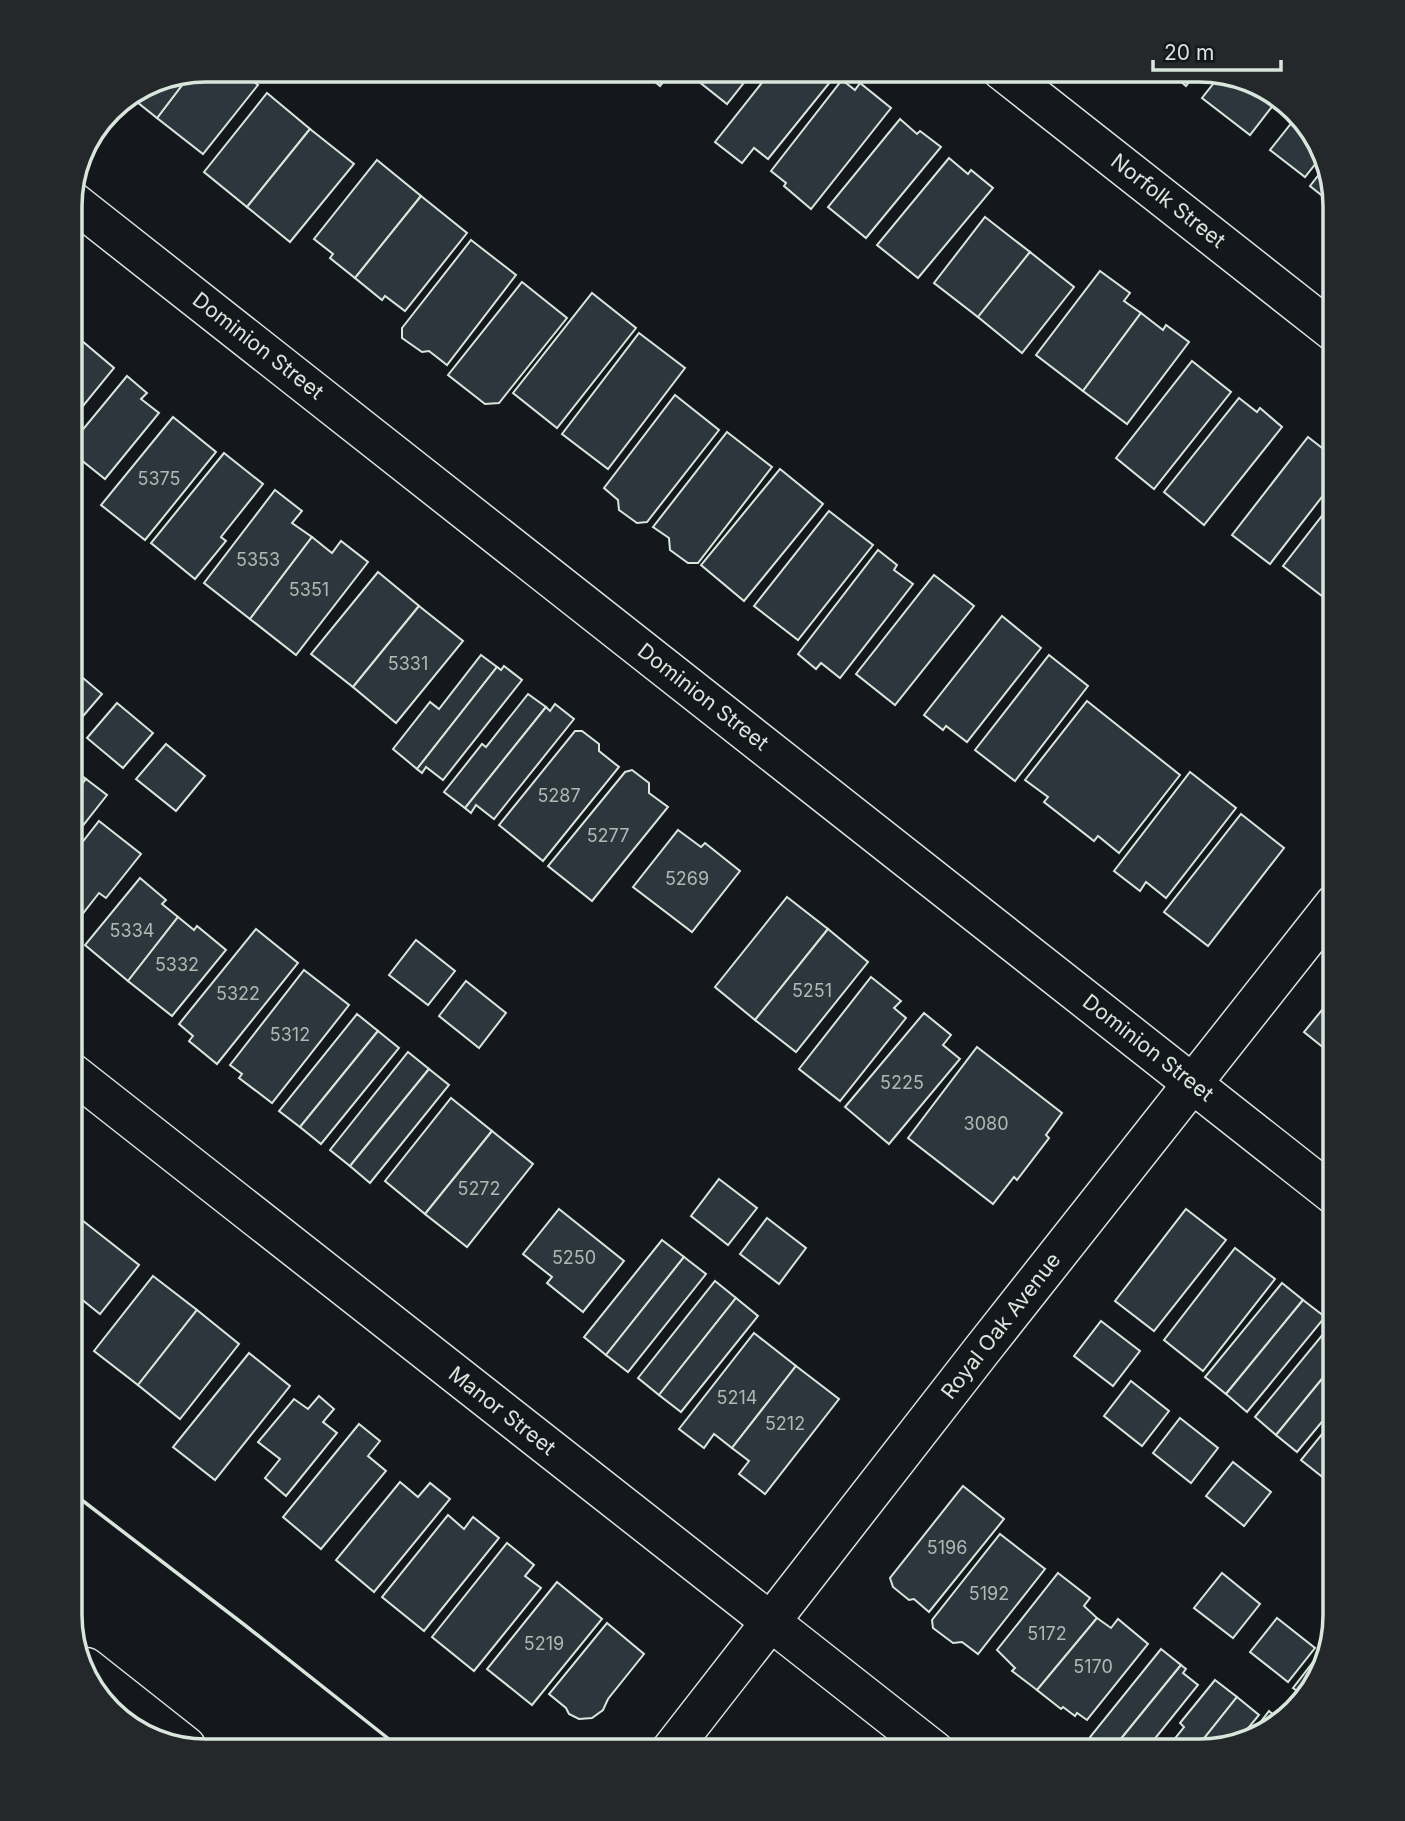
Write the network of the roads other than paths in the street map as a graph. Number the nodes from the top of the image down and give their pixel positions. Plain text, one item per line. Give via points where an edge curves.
1 (1017, 83) edge
2 (83, 209) edge
3 (1323, 324) edge
4 (1323, 918) edge
5 (82, 1081) edge
6 (1192, 1083) junction
7 (1323, 1187) edge
8 (770, 1622) junction
9 (99, 1677) edge
10 (170, 1733) edge
11 (679, 1739) edge
12 (920, 1739) edge

1 - 3 main road, Norfolk Street
2 - 6 main road, Dominion Street
4 - 6 main road, Royal Oak Avenue
5 - 8 main road, Manor Street
6 - 7 main road, Dominion Street
6 - 8 main road, Royal Oak Avenue
8 - 11 main road, Royal Oak Avenue
8 - 12 main road, Manor Street
9 - 10 main road

